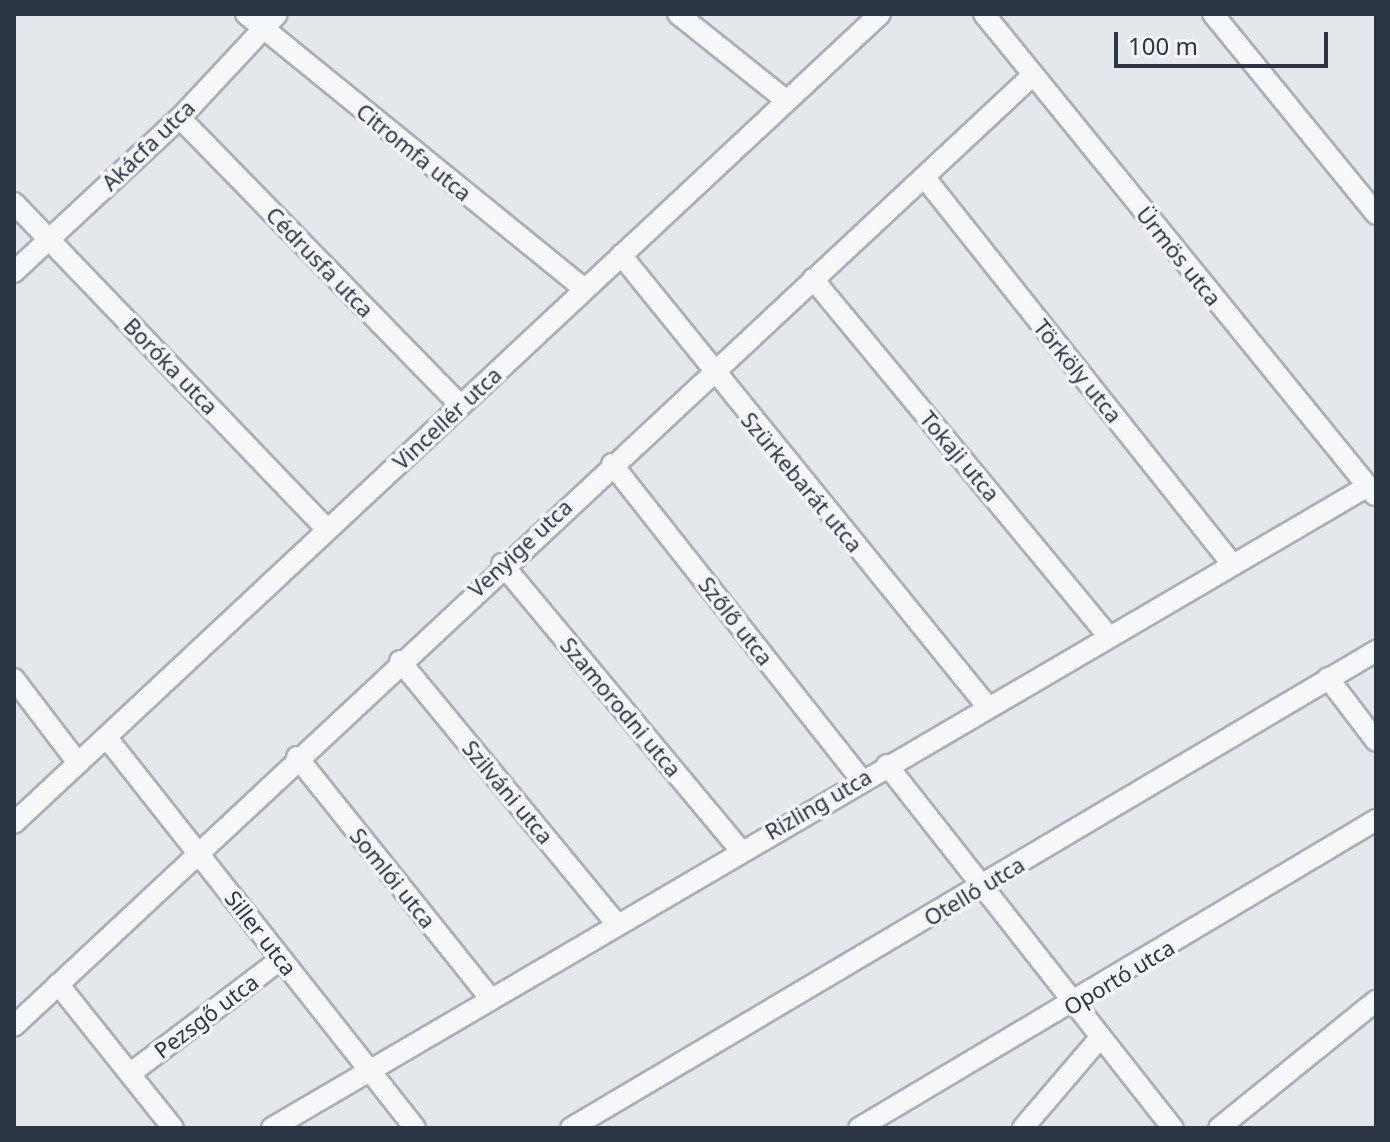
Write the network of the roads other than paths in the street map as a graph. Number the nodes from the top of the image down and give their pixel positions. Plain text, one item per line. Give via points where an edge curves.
1 (678, 14) edge
2 (880, 14) edge
3 (984, 14) edge
4 (1213, 14) edge
5 (258, 18) edge
6 (1032, 76) junction
7 (787, 101) junction
8 (180, 118) junction
9 (925, 178) junction
10 (14, 203) edge
11 (1376, 214) edge
12 (49, 238) junction
13 (621, 255) junction
14 (14, 272) edge
15 (813, 279) junction
16 (583, 288) junction
17 (711, 371) junction
18 (461, 406) junction
19 (612, 464) junction
20 (1372, 491) edge
21 (327, 529) junction
22 (1231, 563) junction
23 (502, 564) junction
24 (1107, 634) junction
25 (1376, 651) edge
26 (400, 661) junction
27 (1328, 678) junction
28 (14, 679) edge
29 (987, 706) junction
30 (107, 738) junction
31 (1376, 741) edge
32 (297, 757) junction
33 (78, 763) junction
34 (887, 765) junction
35 (860, 778) junction
36 (1376, 820) edge
37 (14, 823) edge
38 (195, 850) junction
39 (740, 850) junction
40 (980, 887) junction
41 (616, 923) junction
42 (281, 959) junction
43 (58, 984) junction
44 (490, 998) junction
45 (1376, 1001) edge
46 (1075, 1005) junction
47 (14, 1026) edge
48 (1099, 1039) junction
49 (371, 1070) junction
50 (131, 1073) junction
51 (173, 1128) edge
52 (272, 1128) edge
53 (415, 1128) edge
54 (573, 1128) edge
55 (859, 1128) edge
56 (1023, 1128) edge
57 (1173, 1128) edge
58 (1219, 1128) edge

1 - 7 street
2 - 7 street, Vincellér utca
3 - 6 street, Ürmös utca
4 - 11 street
5 - 8 street, Akácfa utca
5 - 16 street, Citromfa utca
6 - 9 street, Venyige utca
6 - 20 street, Ürmös utca
7 - 13 street, Vincellér utca
8 - 12 street, Akácfa utca
8 - 18 street, Cédrusfa utca
9 - 15 street, Venyige utca
9 - 22 street, Törköly utca
10 - 12 street, Boróka utca
12 - 14 street, Akácfa utca
12 - 21 street, Boróka utca
13 - 16 street, Vincellér utca
13 - 17 street, Szürkebarát utca
15 - 17 street, Venyige utca
15 - 24 street, Tokaji utca
16 - 18 street, Vincellér utca
17 - 19 street, Venyige utca
17 - 29 street, Szürkebarát utca
18 - 21 street, Vincellér utca
19 - 23 street, Venyige utca
19 - 35 street, Szőlő utca
20 - 22 street, Rizling utca
21 - 30 street, Vincellér utca
22 - 24 street, Rizling utca
23 - 26 street, Venyige utca
23 - 39 street, Szamorodni utca
24 - 29 street, Rizling utca
25 - 27 street, Otelló utca
26 - 32 street, Venyige utca
26 - 41 street, Szilváni utca
27 - 31 street
27 - 40 street, Otelló utca
28 - 33 street
29 - 34 street, Rizling utca
30 - 33 street, Vincellér utca
30 - 38 street, Siller utca
32 - 38 street, Venyige utca
32 - 44 street, Somlói utca
33 - 37 street, Vincellér utca
34 - 35 street, Rizling utca
34 - 40 street
35 - 39 street, Rizling utca
36 - 46 street, Oportó utca
38 - 42 street, Siller utca
38 - 43 street, Venyige utca
39 - 41 street, Rizling utca
40 - 46 street
40 - 54 street, Otelló utca
41 - 44 street, Rizling utca
42 - 49 street, Siller utca
42 - 50 street, Pezsgő utca
43 - 47 street, Venyige utca
43 - 50 street
44 - 49 street, Rizling utca
45 - 58 street
46 - 48 street
46 - 55 street, Oportó utca
48 - 56 street
48 - 57 street
49 - 52 street, Rizling utca
49 - 53 street, Siller utca
50 - 51 street

